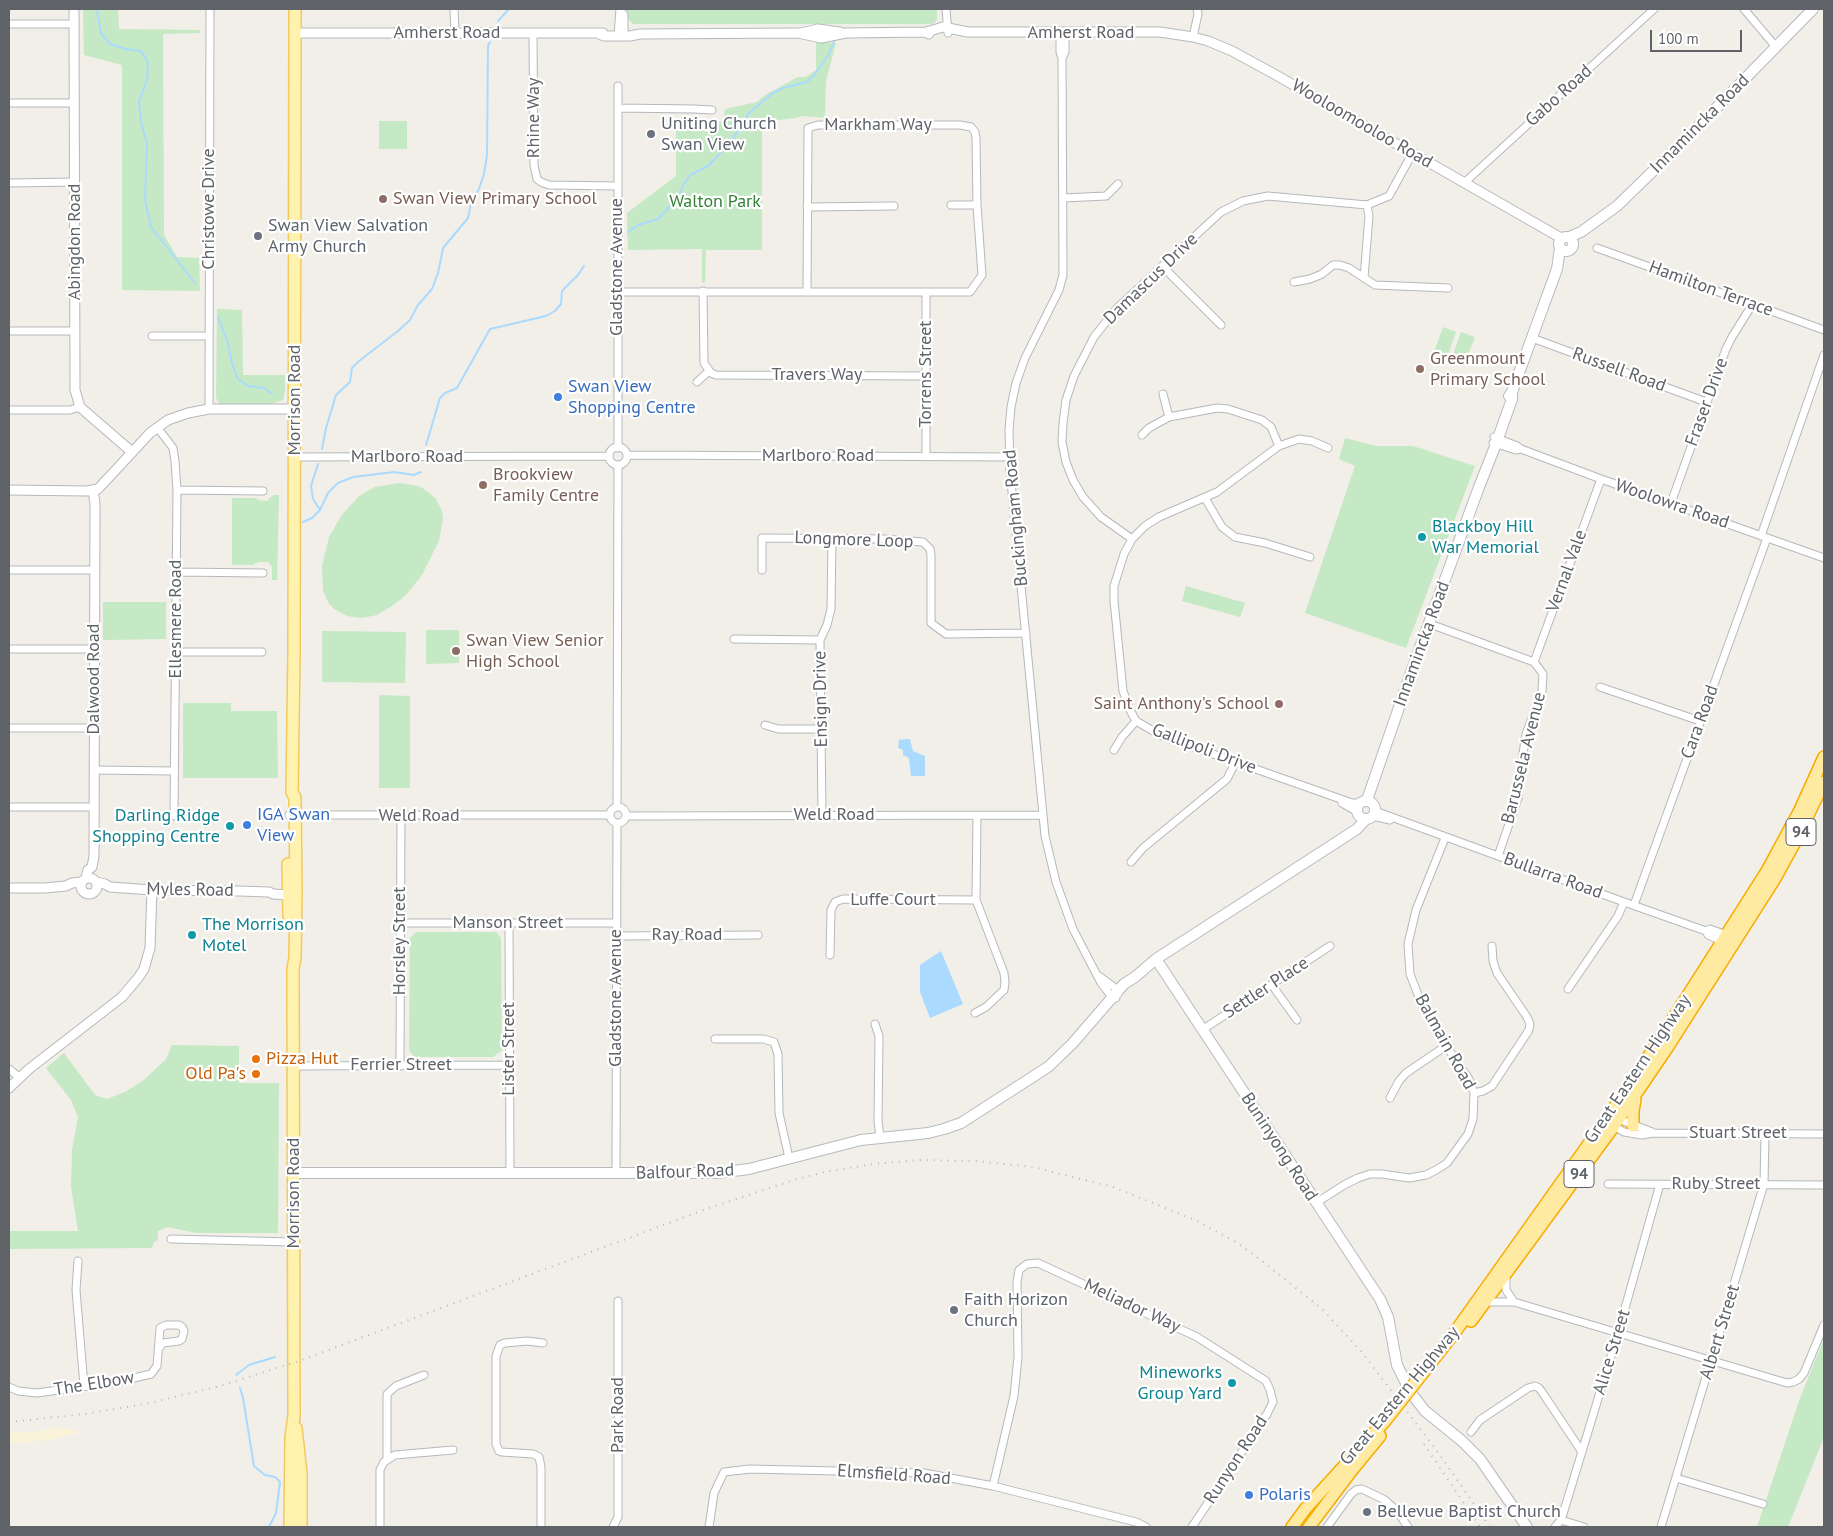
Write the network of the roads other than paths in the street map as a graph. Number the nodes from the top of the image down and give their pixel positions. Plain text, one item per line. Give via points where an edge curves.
1 (74, 9) edge
2 (210, 9) edge
3 (295, 9) edge
4 (454, 9) edge
5 (620, 9) edge
6 (1197, 9) edge
7 (1654, 9) edge
8 (1744, 9) edge
9 (1813, 9) edge
10 (946, 11) edge
11 (9, 24) edge
12 (75, 24) junction
13 (946, 30) junction
14 (455, 32) junction
15 (621, 32) junction
16 (295, 33) junction
17 (533, 33) junction
18 (1063, 33) junction
19 (1193, 36) junction
20 (1776, 47) junction
21 (618, 86) dead end
22 (9, 103) edge
23 (75, 103) junction
24 (618, 108) junction
25 (712, 110) dead end
26 (1412, 154) junction
27 (9, 182) edge
28 (75, 182) junction
29 (1464, 183) junction
30 (1118, 184) dead end
31 (617, 186) junction
32 (1063, 198) junction
33 (951, 205) dead end
34 (976, 205) junction
35 (894, 206) dead end
36 (1367, 206) junction
37 (807, 207) junction
38 (1563, 242) junction
39 (1598, 248) dead end
40 (1162, 266) junction
41 (1364, 278) junction
42 (1294, 282) dead end
43 (1448, 288) dead end
44 (703, 291) junction
45 (807, 291) junction
46 (617, 292) junction
47 (926, 292) junction
48 (1752, 304) junction
49 (1221, 325) dead end
50 (1824, 330) edge
51 (9, 331) edge
52 (75, 331) junction
53 (152, 336) dead end
54 (208, 336) junction
55 (1532, 338) junction
56 (1824, 355) edge
57 (709, 371) junction
58 (926, 376) junction
59 (697, 382) dead end
60 (1162, 394) dead end
61 (1706, 402) junction
62 (80, 407) junction
63 (209, 409) junction
64 (294, 409) junction
65 (9, 410) edge
66 (1169, 417) junction
67 (158, 428) junction
68 (1142, 435) dead end
69 (1495, 440) junction
70 (1279, 446) junction
71 (618, 448) junction
72 (1328, 448) dead end
73 (132, 452) junction
74 (626, 455) junction
75 (294, 456) junction
76 (609, 456) junction
77 (926, 456) junction
78 (1009, 457) junction
79 (618, 465) junction
80 (1601, 479) junction
81 (9, 490) edge
82 (93, 490) junction
83 (177, 490) junction
84 (263, 492) dead end
85 (1206, 498) junction
86 (1671, 503) junction
87 (1764, 537) junction
88 (832, 539) junction
89 (1132, 539) junction
90 (1310, 557) dead end
91 (1824, 558) edge
92 (9, 570) edge
93 (94, 570) junction
94 (762, 570) dead end
95 (176, 572) junction
96 (263, 573) dead end
97 (1430, 624) junction
98 (1026, 633) junction
99 (734, 639) dead end
100 (820, 640) junction
101 (9, 649) edge
102 (94, 650) junction
103 (176, 652) junction
104 (262, 652) dead end
105 (1534, 662) junction
106 (1600, 687) dead end
107 (1136, 721) junction
108 (1700, 721) junction
109 (765, 725) dead end
110 (9, 728) edge
111 (94, 728) junction
112 (822, 729) junction
113 (1114, 750) dead end
114 (1824, 756) edge
115 (1236, 761) junction
116 (94, 770) junction
117 (174, 771) junction
118 (1824, 782) edge
119 (9, 807) edge
120 (94, 807) junction
121 (617, 807) junction
122 (1366, 810) junction
123 (292, 815) junction
124 (610, 815) junction
125 (822, 815) junction
126 (1042, 815) junction
127 (174, 816) dead end
128 (401, 816) junction
129 (626, 816) junction
130 (977, 816) junction
131 (617, 824) junction
132 (1445, 838) junction
133 (1498, 856) junction
134 (1131, 862) dead end
135 (89, 884) junction
136 (9, 888) edge
137 (152, 890) junction
138 (292, 892) junction
139 (976, 900) junction
140 (1624, 902) junction
141 (1634, 905) junction
142 (400, 923) junction
143 (510, 923) junction
144 (616, 923) junction
145 (758, 935) dead end
146 (617, 936) junction
147 (1729, 940) junction
148 (1330, 946) dead end
149 (1492, 946) dead end
150 (830, 955) dead end
151 (1154, 961) junction
152 (1272, 985) junction
153 (1568, 989) dead end
154 (1116, 996) junction
155 (975, 1013) dead end
156 (1297, 1020) dead end
157 (875, 1024) dead end
158 (1202, 1030) junction
159 (715, 1039) dead end
160 (1446, 1046) junction
161 (509, 1064) junction
162 (294, 1066) junction
163 (400, 1066) junction
164 (9, 1069) edge
165 (19, 1077) junction
166 (9, 1088) edge
167 (1474, 1093) junction
168 (1636, 1095) junction
169 (1390, 1098) dead end
170 (1612, 1120) junction
171 (1634, 1126) junction
172 (1653, 1133) junction
173 (1766, 1134) junction
174 (1824, 1134) edge
175 (880, 1137) junction
176 (789, 1158) junction
177 (294, 1173) junction
178 (616, 1173) junction
179 (510, 1174) junction
180 (1608, 1184) dead end
181 (1660, 1184) junction
182 (1764, 1184) junction
183 (1824, 1185) edge
184 (1316, 1203) junction
185 (171, 1239) dead end
186 (294, 1242) junction
187 (78, 1261) dead end
188 (1506, 1275) junction
189 (618, 1301) dead end
190 (1486, 1302) junction
191 (1514, 1302) junction
192 (1824, 1325) edge
193 (1618, 1333) junction
194 (543, 1343) dead end
195 (159, 1348) dead end
196 (1710, 1361) junction
197 (424, 1375) dead end
198 (1420, 1382) junction
199 (84, 1386) junction
200 (9, 1387) edge
201 (1270, 1390) joint
202 (294, 1416) junction
203 (1387, 1423) junction
204 (1471, 1432) dead end
205 (453, 1450) dead end
206 (1582, 1452) junction
207 (387, 1458) junction
208 (1676, 1478) junction
209 (993, 1486) junction
210 (1763, 1504) dead end
211 (1561, 1520) junction
212 (290, 1527) edge
213 (301, 1527) edge
214 (380, 1527) edge
215 (542, 1527) edge
216 (613, 1527) edge
217 (710, 1527) edge
218 (1146, 1527) edge
219 (1192, 1527) edge
220 (1292, 1527) edge
221 (1309, 1527) edge
222 (1327, 1527) edge
223 (1408, 1527) edge
224 (1526, 1527) edge
225 (1555, 1527) edge
226 (1584, 1527) edge
227 (1661, 1527) edge

1 - 12 street, Abingdon Road
2 - 54 street, Christowe Drive
3 - 16 main road, Morrison Road
4 - 14 street
5 - 15 street
6 - 19 street
7 - 29 street, Gabo Road
8 - 20 street
9 - 20 main road, Innamincka Road
10 - 13 street via 943,17
11 - 12 street
12 - 23 street, Abingdon Road
13 - 15 street, Amherst Road via 846,33 818,29 798,34 630,36
13 - 18 street, Amherst Road
14 - 16 street, Amherst Road
14 - 17 street, Amherst Road
15 - 17 street, Amherst Road via 604,36
16 - 64 main road, Morrison Road
17 - 31 street, Rhine Way via 534,165 537,179 549,186
18 - 19 street, Amherst Road via 1160,32
18 - 32 street, Buckingham Road via 1060,52
19 - 26 street, Wooloomooloo Road via 1232,51
20 - 38 main road, Innamincka Road via 1624,199 1580,236
21 - 24 street, Gladstone Avenue
22 - 23 street
23 - 28 street, Abingdon Road
24 - 25 street
24 - 31 street, Gladstone Avenue
26 - 29 street, Wooloomooloo Road
26 - 36 street via 1389,196
27 - 28 street
28 - 52 street, Abingdon Road
29 - 38 street, Wooloomooloo Road
30 - 32 street via 1106,196
31 - 46 street, Gladstone Avenue
32 - 78 street, Buckingham Road via 1063,275 1016,382 1011,406
33 - 34 street
34 - 37 street, Markham Way via 976,138 971,127 818,125 808,128 807,132
34 - 47 street, Markham Way via 982,275 970,292
35 - 37 street
36 - 40 street, Damascus Drive via 1268,196 1243,201 1222,212
36 - 41 street
37 - 45 street, Markham Way
38 - 55 main road, Innamincka Road via 1561,263
39 - 48 street, Hamilton Terrace
40 - 49 street
40 - 89 street, Damascus Drive via 1117,308 1094,337 1074,376 1062,423 1066,462 1083,497 1101,518
41 - 42 street via 1340,265 1310,279
41 - 43 street via 1376,285
44 - 45 street, Markham Way
44 - 46 street, Markham Way
44 - 57 street via 703,356
45 - 47 street, Markham Way
46 - 71 street, Gladstone Avenue
47 - 58 street, Torrens Street
48 - 50 street, Hamilton Terrace
48 - 61 street, Fraser Drive via 1732,336
51 - 52 street
52 - 62 street, Abingdon Road via 75,390
53 - 54 street
54 - 63 street, Christowe Drive
55 - 61 street, Russell Road
55 - 69 main road, Innamincka Road
56 - 87 street, Cara Road
57 - 58 street, Travers Way via 716,375
57 - 59 street
58 - 77 street, Torrens Street
60 - 66 street
61 - 86 street, Fraser Drive
62 - 65 street via 70,410
62 - 73 street
63 - 64 street
63 - 67 street via 178,416
64 - 75 main road, Morrison Road
66 - 68 street
66 - 70 street via 1206,409 1228,409 1262,420 1270,427
67 - 73 street
67 - 83 street, Ellesmere Road via 173,448
69 - 80 street, Woolowra Road
69 - 97 main road, Innamincka Road via 1484,463 1479,487
70 - 72 street, Gallipoli Drive via 1298,439
70 - 85 street, Gallipoli Drive
71 - 74 street via 623,449
71 - 76 street
73 - 82 street via 102,486
74 - 77 street, Marlboro Road
74 - 79 street via 625,462
75 - 76 street, Marlboro Road
75 - 123 main road, Morrison Road via 292,792 288,798
76 - 79 street via 611,462
77 - 78 street, Marlboro Road
78 - 98 street, Buckingham Road
79 - 121 street
80 - 86 street, Woolowra Road
80 - 105 street, Vernal Vale
81 - 82 street
82 - 93 street, Dalwood Road
83 - 84 street
83 - 95 street, Ellesmere Road
85 - 89 street, Gallipoli Drive via 1159,517
85 - 90 street via 1222,527 1235,536
86 - 87 street, Woolowra Road
87 - 91 street, Woolowra Road
87 - 108 street, Cara Road
88 - 94 street, Longmore Loop via 762,538
88 - 98 street, Longmore Loop via 918,541 927,545 931,555 931,624 946,634
88 - 100 street via 831,609
89 - 107 street, Gallipoli Drive via 1117,572 1114,602 1123,691
92 - 93 street
93 - 102 street, Dalwood Road
95 - 96 street
95 - 103 street, Ellesmere Road
97 - 105 street
97 - 122 main road, Innamincka Road via 1376,772
98 - 126 street, Buckingham Road
99 - 100 street, Ensign Drive
100 - 112 street, Ensign Drive
101 - 102 street
102 - 111 street, Dalwood Road
103 - 104 street
103 - 117 street, Ellesmere Road
105 - 133 street, Barussela Avenue via 1543,674 1542,691 1526,734 1518,798
106 - 108 street
107 - 113 street
107 - 115 street, Gallipoli Drive via 1162,736
108 - 141 street, Cara Road
109 - 112 street via 778,729
110 - 111 street
111 - 116 street, Dalwood Road
112 - 125 street, Ensign Drive
114 - 147 highway, Great Eastern Highway / 94 via 1785,840
115 - 122 street, Gallipoli Drive
115 - 134 street via 1227,779 1143,848
116 - 117 street
116 - 120 street, Dalwood Road
117 - 127 street, Ellesmere Road
118 - 147 highway, Great Eastern Highway / 94 via 1791,850
119 - 120 street
120 - 135 street, Dalwood Road via 94,856 88,870
121 - 124 street
121 - 129 street
122 - 132 street, Bullarra Road
122 - 151 main road, Innamincka Road via 1340,840
123 - 128 street, Weld Road
123 - 138 main road, Morrison Road
124 - 128 street, Weld Road
124 - 131 street
125 - 129 street, Weld Road
125 - 130 street, Weld Road
126 - 130 street, Weld Road
126 - 154 street, Buckingham Road via 1062,900 1101,982
128 - 142 street, Horsley Street
129 - 131 street
130 - 139 street
131 - 144 street, Gladstone Avenue
132 - 133 street, Bullarra Road
132 - 160 street, Balmain Road via 1416,910 1408,944 1410,974 1422,1005
133 - 140 street, Bullarra Road
135 - 136 street
135 - 137 street, Myles Road
137 - 138 street, Myles Road
137 - 165 street via 150,948 138,978 122,997
138 - 162 main road, Morrison Road via 290,959 293,969
139 - 150 street, Luffe Court via 835,902 831,910
139 - 155 street via 1005,983 1004,990 986,1008
140 - 141 street, Bullarra Road
140 - 153 street via 1618,916
141 - 147 street, Bullarra Road via 1706,931 1708,935
142 - 143 street, Manson Street
142 - 163 street, Horsley Street
143 - 144 street, Manson Street
143 - 161 street, Lister Street
144 - 146 street, Gladstone Avenue
145 - 146 street, Ray Road
146 - 178 street, Gladstone Avenue
147 - 168 highway, Great Eastern Highway / 94
147 - 170 highway, Great Eastern Highway / 94
148 - 152 street, Settler Place
149 - 167 street via 1498,973 1530,1024 1492,1086
151 - 154 main road, Innamincka Road
151 - 158 main road, Buninyong Road
152 - 156 street
152 - 158 street, Settler Place
154 - 175 main road, Balfour Road via 1048,1068 961,1122 928,1133
157 - 175 street
158 - 184 main road, Buninyong Road
159 - 176 street via 774,1042 778,1054 779,1113
160 - 167 street, Balmain Road via 1469,1079
160 - 169 street via 1406,1073
161 - 163 street, Ferrier Street
161 - 179 street, Lister Street
162 - 163 street, Ferrier Street
162 - 177 main road, Morrison Road
164 - 165 street
165 - 166 street
167 - 184 street, Balmain Road via 1473,1119 1468,1134 1447,1163 1426,1175 1409,1178 1370,1174
168 - 170 highway, Great Eastern Highway / 94
168 - 171 highway
170 - 171 street, Stuart Street
170 - 172 street, Stuart Street via 1631,1134
170 - 188 highway, Great Eastern Highway / 94
170 - 198 highway, Great Eastern Highway / 94
171 - 172 street, Stuart Street
172 - 173 street, Stuart Street
173 - 174 street, Stuart Street
173 - 182 street, Albert Street
175 - 176 main road, Balfour Road
176 - 178 main road, Balfour Road via 749,1169 717,1173
177 - 179 main road, Balfour Road
177 - 186 main road, Morrison Road
178 - 179 main road, Balfour Road
180 - 181 street, Ruby Street
181 - 182 street, Ruby Street
181 - 193 street, Alice Street
182 - 183 street, Ruby Street
182 - 196 street, Albert Street
184 - 224 main road, Buninyong Road via 1380,1298 1388,1317 1397,1364 1410,1393 1425,1411 1480,1459
185 - 186 street
186 - 202 main road, Morrison Road
187 - 199 street via 76,1290
188 - 190 highway, Great Eastern Highway / 94
188 - 191 street via 1506,1290
189 - 216 street, Park Road via 618,1517
190 - 191 street
190 - 198 highway, Great Eastern Highway / 94
191 - 193 street
192 - 196 street via 1804,1373 1793,1382
193 - 196 street
193 - 206 street, Alice Street
194 - 215 street via 500,1345 496,1365 496,1444 502,1452 539,1457
195 - 199 street, The Elbow via 157,1366 151,1374
196 - 208 street, Albert Street
197 - 207 street via 396,1386 387,1394
198 - 203 highway, Great Eastern Highway / 94, bridge
199 - 200 street, The Elbow via 37,1393
201 - 209 street, Meliador Way via 1266,1381 1182,1329 1038,1263 1027,1264 1020,1270 1017,1282 1018,1357 1014,1396
201 - 219 street, Runyon Road via 1273,1402 1267,1414
202 - 212 main road, Morrison Road
202 - 213 main road, Morrison Road via 300,1450
203 - 220 highway, Great Eastern Highway / 94
203 - 221 highway, Great Eastern Highway / 94
204 - 206 street via 1480,1420 1535,1386
205 - 207 street
206 - 211 street, Alice Street
207 - 214 street via 380,1478
208 - 210 street
208 - 227 street, Albert Street
209 - 217 street, Elmsfield Road via 915,1473 750,1469 724,1472 714,1493
209 - 218 street, Elmsfield Road
211 - 225 street
211 - 226 street
222 - 223 street via 1351,1494 1362,1489 1385,1500

